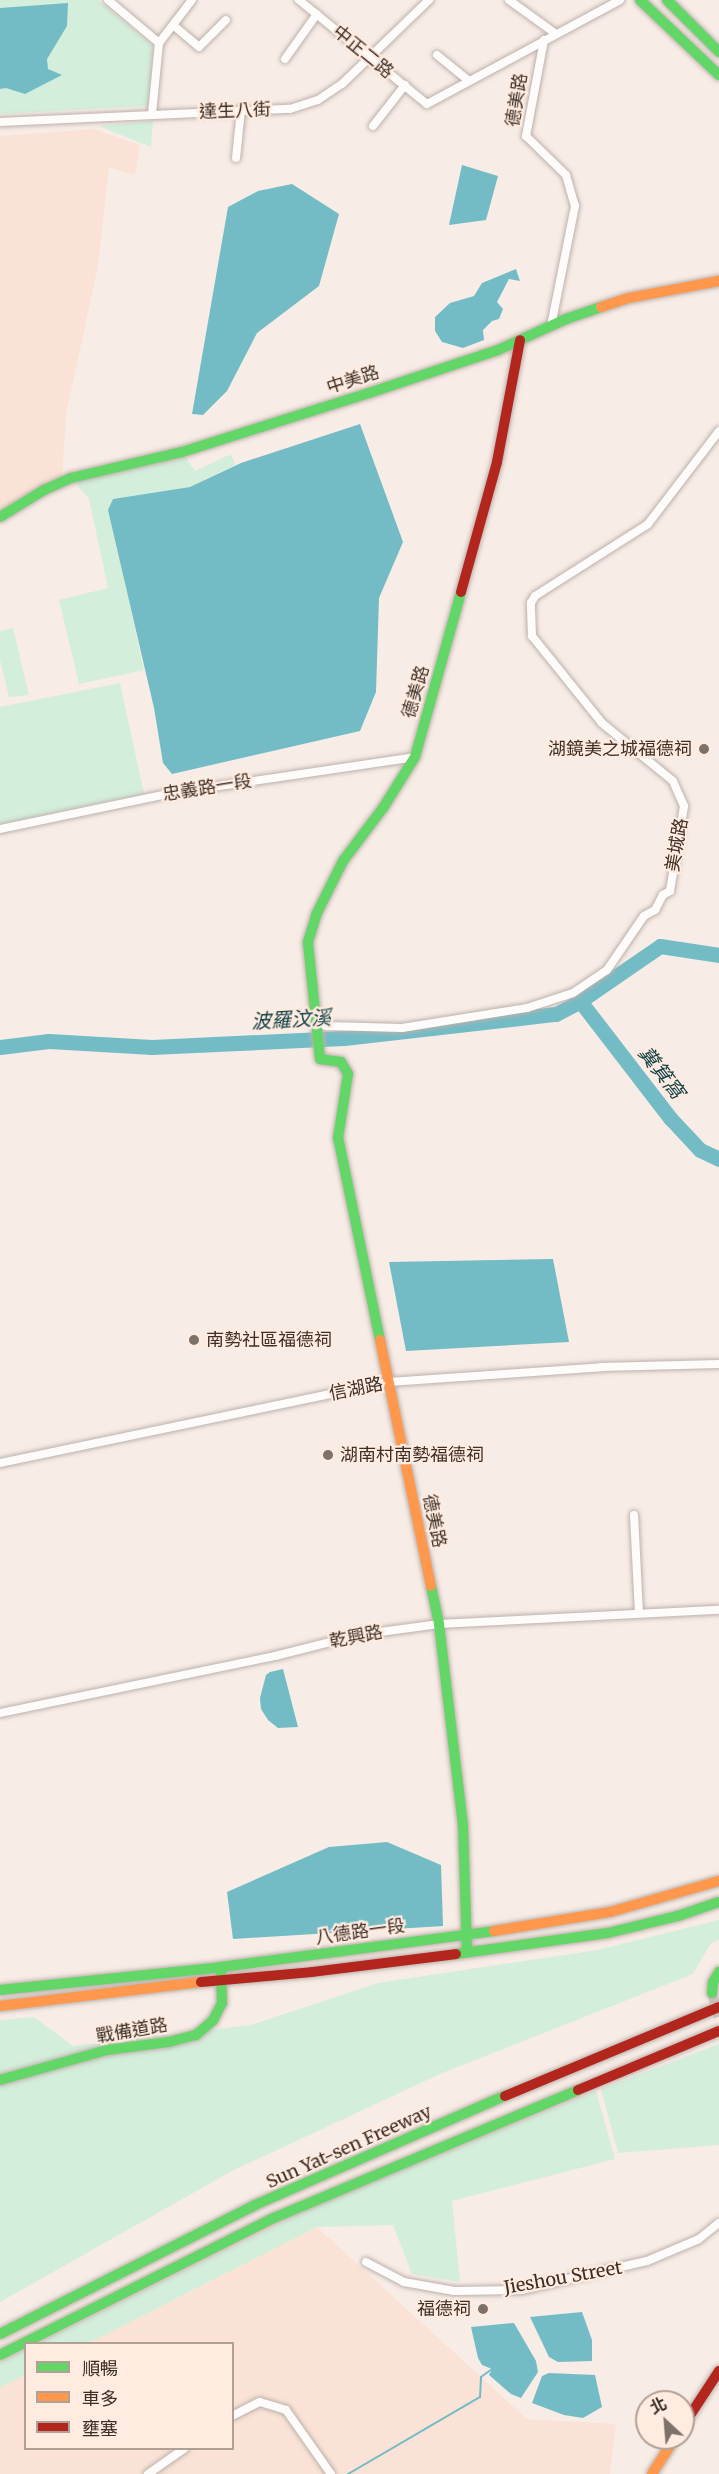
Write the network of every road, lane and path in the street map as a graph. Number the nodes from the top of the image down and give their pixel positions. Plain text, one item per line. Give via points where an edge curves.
1 (108, 0) edge
2 (192, 0) edge
3 (299, 0) edge
4 (429, 0) edge
5 (509, 0) edge
6 (620, 0) edge
7 (640, 0) edge
8 (667, 0) edge
9 (317, 14) junction
10 (226, 20) dead end
11 (173, 25) junction
12 (556, 34) junction
13 (544, 40) junction
14 (159, 43) junction
15 (719, 52) edge
16 (437, 55) dead end
17 (371, 57) junction
18 (285, 59) dead end
19 (719, 75) edge
20 (469, 81) junction
21 (405, 85) junction
22 (241, 110) junction
23 (152, 114) junction
24 (0, 122) edge
25 (373, 126) dead end
26 (236, 158) dead end
27 (719, 281) edge
28 (551, 326) junction
29 (520, 340) junction
30 (719, 431) edge
31 (0, 517) edge
32 (415, 757) junction
33 (0, 829) edge
34 (315, 1026) junction
35 (719, 1364) edge
36 (389, 1382) junction
37 (0, 1463) edge
38 (634, 1515) dead end
39 (719, 1610) edge
40 (639, 1613) junction
41 (438, 1624) junction
42 (0, 1713) edge
43 (719, 1881) edge
44 (719, 1902) edge
45 (467, 1934) junction
46 (468, 1951) junction
47 (221, 1967) junction
48 (719, 1972) edge
49 (220, 1980) junction
50 (0, 1989) edge
51 (712, 1993) tunnel mouth
52 (0, 2006) edge
53 (719, 2007) edge
54 (719, 2031) edge
55 (0, 2080) edge
56 (719, 2223) edge
57 (366, 2262) dead end
58 (0, 2334) edge
59 (26, 2342) edge
60 (24, 2343) edge
61 (0, 2355) edge
62 (719, 2371) edge
63 (695, 2408) edge
64 (234, 2415) edge
65 (181, 2450) edge
66 (667, 2450) edge
67 (148, 2474) edge
68 (331, 2474) edge
69 (652, 2474) edge

1 - 14 street
2 - 11 street
3 - 9 street, 中正二路
4 - 17 street, 達生八街
5 - 12 street
6 - 12 street
7 - 19 main road
8 - 15 main road
9 - 17 street, 中正二路
9 - 18 street
10 - 11 street via 199,47
11 - 14 street
12 - 13 street
13 - 20 street
13 - 28 street, 德美路 via 526,136 566,175 575,206
14 - 23 street
16 - 20 street
17 - 21 street, 中正二路
17 - 22 street, 達生八街 via 318,100 290,109
20 - 21 street, 中正二路 via 427,104
21 - 25 street
22 - 23 street, 達生八街
22 - 26 street
23 - 24 street, 達生八街
27 - 28 main road, 中美路 via 629,298
28 - 29 main road, 中美路
29 - 31 main road, 中美路 via 182,452 71,478
29 - 32 main road, 德美路 via 497,462
30 - 34 street, 美城路 via 648,524 535,596 531,603 532,636 602,723 673,781 684,806 670,891 663,895 655,910 644,916 607,970 573,993 527,1008 402,1028
32 - 33 street, 忠義路一段 via 172,793
32 - 34 main road, 德美路 via 343,861 316,915 308,942
34 - 36 main road, 德美路 via 320,1059 341,1062 348,1074 338,1138
35 - 36 street, 信湖路
36 - 37 street, 信湖路
36 - 41 main road, 德美路
38 - 40 street
39 - 40 street, 乾興路
40 - 41 street, 乾興路
41 - 42 street, 乾興路 via 358,1635
41 - 45 main road, 德美路 via 463,1825
43 - 45 main road, 八德路一段 via 610,1912
44 - 46 main road, 八德路一段 via 608,1933
45 - 46 main road, 德美路
45 - 47 main road, 八德路一段
46 - 49 main road, 八德路一段
47 - 49 main road, 戰備道路
47 - 50 main road, 八德路一段
48 - 51 main road
49 - 52 main road, 八德路一段
49 - 55 main road, 戰備道路 via 222,2003 213,2020 196,2035 107,2050
53 - 58 main road, Sun Yat-sen Freeway via 255,2205
54 - 59 main road, Sun Yat-sen Freeway via 274,2218
56 - 57 street, Jieshou Street via 699,2239 647,2261 520,2290 454,2291 414,2284
60 - 61 main road, Sun Yat-sen Freeway
62 - 63 main road
64 - 68 street via 260,2402 286,2410
65 - 67 street
66 - 69 main road

